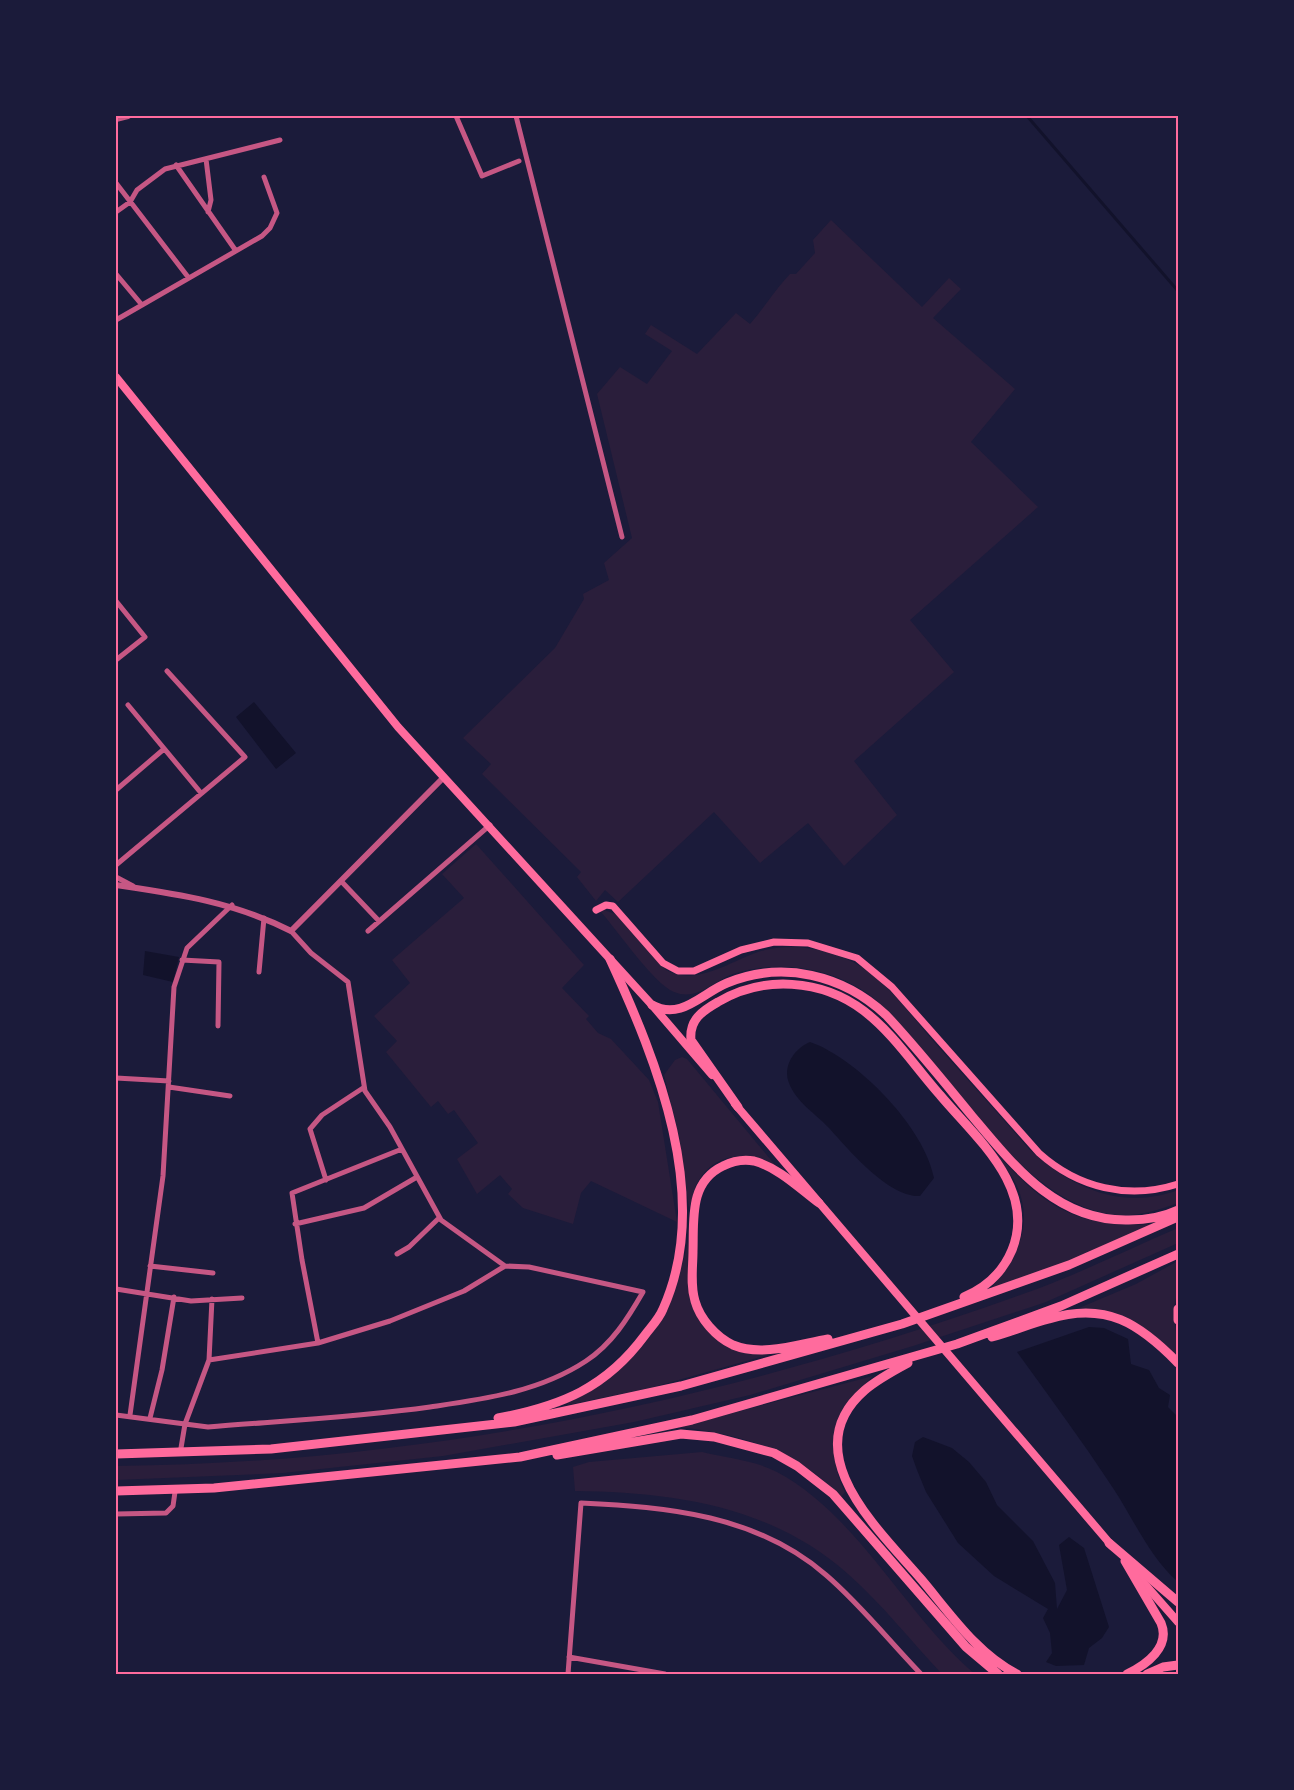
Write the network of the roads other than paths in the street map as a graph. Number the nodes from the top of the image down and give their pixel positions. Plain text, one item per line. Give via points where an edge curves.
1 (129, 116) edge
2 (456, 116) edge
3 (516, 116) edge
4 (117, 117) edge
5 (280, 140) dead end
6 (206, 159) junction
7 (519, 161) dead end
8 (176, 165) junction
9 (264, 177) dead end
10 (116, 183) edge
11 (130, 202) junction
12 (208, 212) junction
13 (116, 213) edge
14 (236, 250) junction
15 (116, 274) edge
16 (188, 277) junction
17 (142, 305) junction
18 (116, 320) edge
19 (116, 377) edge
20 (622, 537) dead end
21 (116, 601) edge
22 (116, 660) edge
23 (167, 671) dead end
24 (128, 705) dead end
25 (164, 749) junction
26 (444, 777) junction
27 (116, 790) edge
28 (201, 793) junction
29 (490, 825) junction
30 (116, 865) edge
31 (116, 877) edge
32 (341, 881) junction
33 (116, 885) edge
34 (136, 888) junction
35 (232, 905) junction
36 (596, 910) dead end
37 (264, 918) junction
38 (379, 921) junction
39 (291, 931) junction
40 (368, 931) dead end
41 (610, 959) junction
42 (182, 960) junction
43 (259, 972) dead end
44 (652, 1005) junction
45 (218, 1026) dead end
46 (116, 1078) edge
47 (169, 1084) junction
48 (363, 1088) junction
49 (230, 1096) dead end
50 (738, 1107) junction
51 (402, 1149) junction
52 (417, 1177) junction
53 (326, 1180) junction
54 (1179, 1184) edge
55 (819, 1203) junction
56 (1179, 1210) edge
57 (1179, 1217) edge
58 (439, 1218) junction
59 (296, 1224) junction
60 (397, 1254) dead end
61 (1179, 1254) edge
62 (150, 1266) junction
63 (505, 1266) junction
64 (213, 1273) dead end
65 (116, 1289) edge
66 (147, 1292) junction
67 (174, 1297) junction
68 (242, 1298) dead end
69 (212, 1299) junction
70 (1179, 1309) edge
71 (1179, 1320) edge
72 (902, 1324) junction
73 (875, 1331) junction
74 (318, 1343) junction
75 (957, 1344) junction
76 (919, 1357) junction
77 (209, 1360) junction
78 (1179, 1363) edge
79 (116, 1415) edge
80 (129, 1415) junction
81 (150, 1418) junction
82 (185, 1424) junction
83 (431, 1431) junction
84 (181, 1448) dead end
85 (116, 1454) edge
86 (459, 1464) junction
87 (116, 1491) edge
88 (175, 1492) dead end
89 (116, 1514) edge
90 (1109, 1543) junction
91 (1125, 1561) junction
92 (1179, 1602) edge
93 (1179, 1622) edge
94 (569, 1657) junction
95 (1176, 1666) edge
96 (568, 1674) edge
97 (665, 1674) edge
98 (921, 1674) edge
99 (998, 1674) edge
100 (1017, 1674) edge
101 (1127, 1674) edge
102 (1147, 1674) edge

1 - 4 street
2 - 7 street via 482,176
3 - 20 street
5 - 6 street
6 - 8 street
6 - 12 street via 211,200
8 - 11 street via 136,190
8 - 12 street
9 - 14 street via 277,213 262,236
10 - 11 street
11 - 13 street
11 - 16 street
12 - 14 street
14 - 16 street
15 - 17 street
16 - 17 street
17 - 18 street
19 - 26 main road via 398,727
21 - 22 street via 145,637
23 - 28 street via 245,757
24 - 25 street
25 - 27 street
25 - 28 street
26 - 29 main road
26 - 32 street
28 - 30 street
29 - 38 street
29 - 41 main road
31 - 34 street
32 - 38 street
32 - 39 street
33 - 34 street
34 - 35 street
35 - 37 street
35 - 42 street via 187,948
36 - 54 main road via 613,906 663,963 682,972 774,942 808,943 857,958 892,987 1039,1153 1059,1168 1083,1182 1118,1191 1146,1192
37 - 39 street
37 - 43 street
38 - 40 street
39 - 48 street via 348,982
41 - 44 main road
41 - 83 highway via 656,1070 678,1165 684,1210 679,1260 663,1311 626,1360 589,1387 541,1409
42 - 45 street via 219,962
42 - 47 street via 174,987
44 - 50 highway
44 - 56 highway via 684,1008 731,982 770,973 800,973 841,984 886,1015 1006,1156 1053,1198 1109,1220 1145,1219
46 - 47 street
47 - 49 street
47 - 62 street via 163,1176
48 - 51 street
48 - 53 street via 322,1115 310,1129
50 - 55 highway
50 - 72 highway via 693,1043 690,1032 694,1020 722,1000 751,988 784,984 816,988 845,999 871,1017 998,1164 1011,1185 1017,1206 1016,1236 1008,1258 980,1289
51 - 52 street
51 - 53 street
52 - 58 street
52 - 59 street via 364,1208
53 - 59 street via 292,1193
55 - 73 highway via 786,1177 755,1162 730,1163 709,1175 694,1210 692,1278 698,1308 718,1335 750,1349
55 - 90 highway
57 - 72 highway via 1053,1272
58 - 60 street
58 - 63 street
59 - 74 street
61 - 75 highway via 1072,1302
62 - 64 street
62 - 66 street
63 - 74 street via 464,1292
63 - 82 street via 529,1267 643,1292 627,1320 593,1356 565,1373 507,1395 390,1412 208,1427
65 - 66 street
66 - 67 street
66 - 80 street
67 - 69 street
67 - 81 street
68 - 69 street
69 - 77 street
70 - 71 highway
72 - 73 highway
73 - 83 highway via 681,1386 514,1422
74 - 77 street
75 - 76 highway
75 - 78 highway via 1010,1333 1060,1316 1102,1314 1143,1330
76 - 86 highway via 692,1420 519,1457
76 - 100 highway via 871,1385 851,1406 839,1439 841,1470 862,1510 964,1630 996,1661
77 - 82 street
79 - 80 street
80 - 81 street
81 - 82 street
82 - 84 street
83 - 85 highway via 271,1449
86 - 87 highway via 214,1488
86 - 99 highway via 523,1462 681,1434 714,1437 774,1453 833,1494 966,1647
88 - 89 street via 173,1506 166,1513
90 - 91 highway
90 - 92 highway
91 - 93 highway
91 - 101 highway via 1163,1631 1157,1653
94 - 96 street
94 - 97 street
94 - 98 street via 581,1503 672,1509 733,1523 764,1535 826,1575
95 - 102 highway

